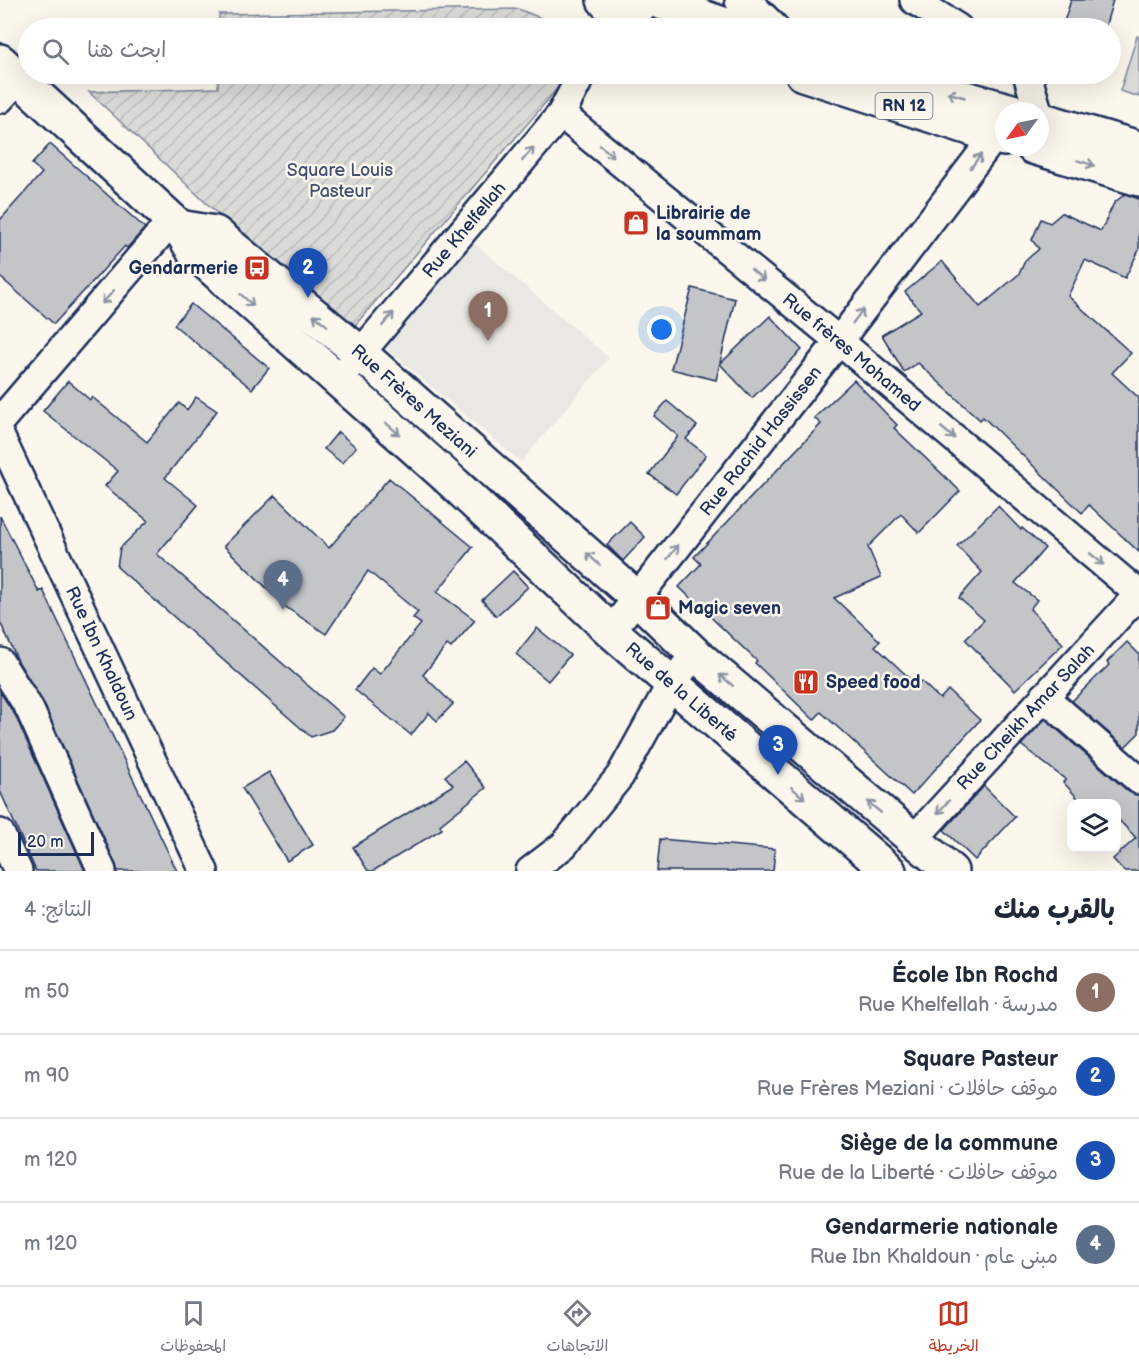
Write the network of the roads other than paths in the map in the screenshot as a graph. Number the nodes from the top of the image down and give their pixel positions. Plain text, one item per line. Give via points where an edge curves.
1 (742, 0) edge
2 (914, 0) edge
3 (626, 8) edge
4 (650, 18) edge
5 (680, 18) edge
6 (761, 18) edge
7 (942, 18) edge
8 (6, 79) edge
9 (577, 84) edge
10 (840, 84) edge
11 (902, 84) edge
12 (1030, 84) edge
13 (1035, 102) edge
14 (561, 114) junction
15 (1049, 121) edge
16 (995, 124) edge
17 (995, 126) edge
18 (995, 140) edge
19 (1139, 148) edge
20 (1049, 152) edge
21 (1139, 178) edge
22 (176, 223) junction
23 (839, 341) junction
24 (360, 353) junction
25 (338, 380) junction
26 (0, 421) edge
27 (0, 436) edge
28 (1139, 594) edge
29 (637, 598) junction
30 (611, 631) junction
31 (695, 654) junction
32 (0, 662) edge
33 (671, 684) junction
34 (1044, 697) junction
35 (1139, 780) edge
36 (0, 833) edge
37 (913, 840) junction
38 (18, 871) edge
39 (102, 871) edge
40 (204, 871) edge
41 (530, 871) edge
42 (889, 871) edge
43 (951, 871) edge

1 - 6 main road
2 - 7 street
3 - 4 main road
3 - 5 main road
8 - 22 main road, Rue Frères Meziani
9 - 14 street, Rue Khelfellah
10 - 17 main road, RN 12
16 -> 11 main road, RN 12
12 - 13 street
14 -> 23 street, Rue frères Mohamed
24 -> 14 street, Rue Khelfellah
15 - 19 main road
23 -> 18 street, Rue Rachid Hassissen
20 -> 21 main road
24 -> 22 main road, Rue Frères Meziani via 215,233
22 -> 25 main road, Rue Frères Meziani via 194,252
22 -> 26 street
23 -> 28 street, Rue frères Mohamed
29 -> 23 street, Rue Rachid Hassissen
24 - 25 street, Rue Khelfellah
29 -> 24 main road, Rue Frères Meziani
25 -> 30 main road, Rue Frères Meziani
27 - 40 street, Rue Ibn Khaldoun
28 - 34 street, Rue Cheikh Amar Salah
29 - 30 street, Rue Rachid Hassissen
29 - 31 main road, Rue de la Liberté
30 - 33 main road, Rue de la Liberté
31 - 33 street
37 -> 31 main road, Rue de la Liberté
32 - 39 street via 30,708
33 - 41 street via 620,776 564,845
33 -> 42 main road, Rue de la Liberté
34 - 35 street
34 -> 37 street, Rue Cheikh Amar Salah
36 - 38 street
37 - 43 main road, Rue de la Liberté

